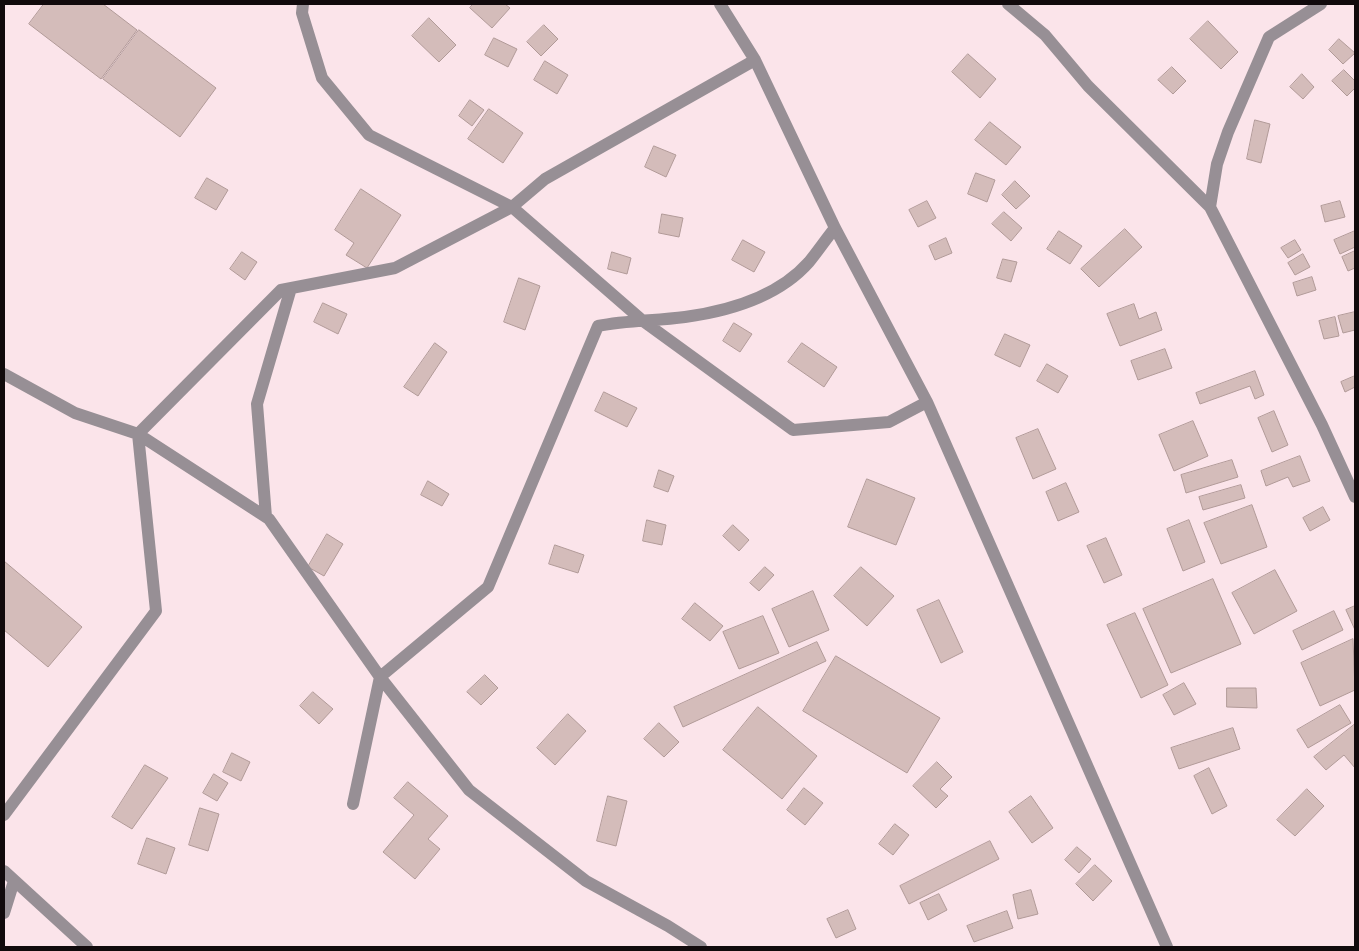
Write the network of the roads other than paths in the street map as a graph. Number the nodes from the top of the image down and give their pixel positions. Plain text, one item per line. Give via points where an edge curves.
1 (303, 4) edge
2 (720, 4) edge
3 (1008, 4) edge
4 (1321, 4) edge
5 (755, 60) junction
6 (512, 207) junction
7 (1210, 207) junction
8 (834, 228) junction
9 (291, 288) junction
10 (643, 320) junction
11 (4, 374) edge
12 (927, 402) junction
13 (138, 434) junction
14 (1355, 497) edge
15 (266, 517) junction
16 (380, 677) junction
17 (353, 804) dead end
18 (4, 815) edge
19 (4, 871) edge
20 (14, 881) junction
21 (4, 913) edge
22 (87, 947) edge
23 (701, 947) edge
24 (1167, 947) edge

1 - 6 street via 302,12 322,78 369,134
2 - 5 street
3 - 7 street via 1045,35 1088,86
4 - 7 street via 1269,37 1228,132 1217,164
5 - 6 street via 545,178
5 - 8 street
6 - 9 street via 395,268
6 - 10 street
7 - 14 street
8 - 10 street via 808,263 758,298 694,316
8 - 12 street
9 - 13 street via 281,290
9 - 15 street via 257,404
10 - 12 street via 793,430 889,422
10 - 16 street via 598,326 488,587
11 - 13 street via 74,413
12 - 24 street
13 - 15 street
13 - 18 street via 156,612
15 - 16 street
16 - 17 street
16 - 23 street via 469,790 586,881
19 - 20 street
20 - 21 street
20 - 22 street

